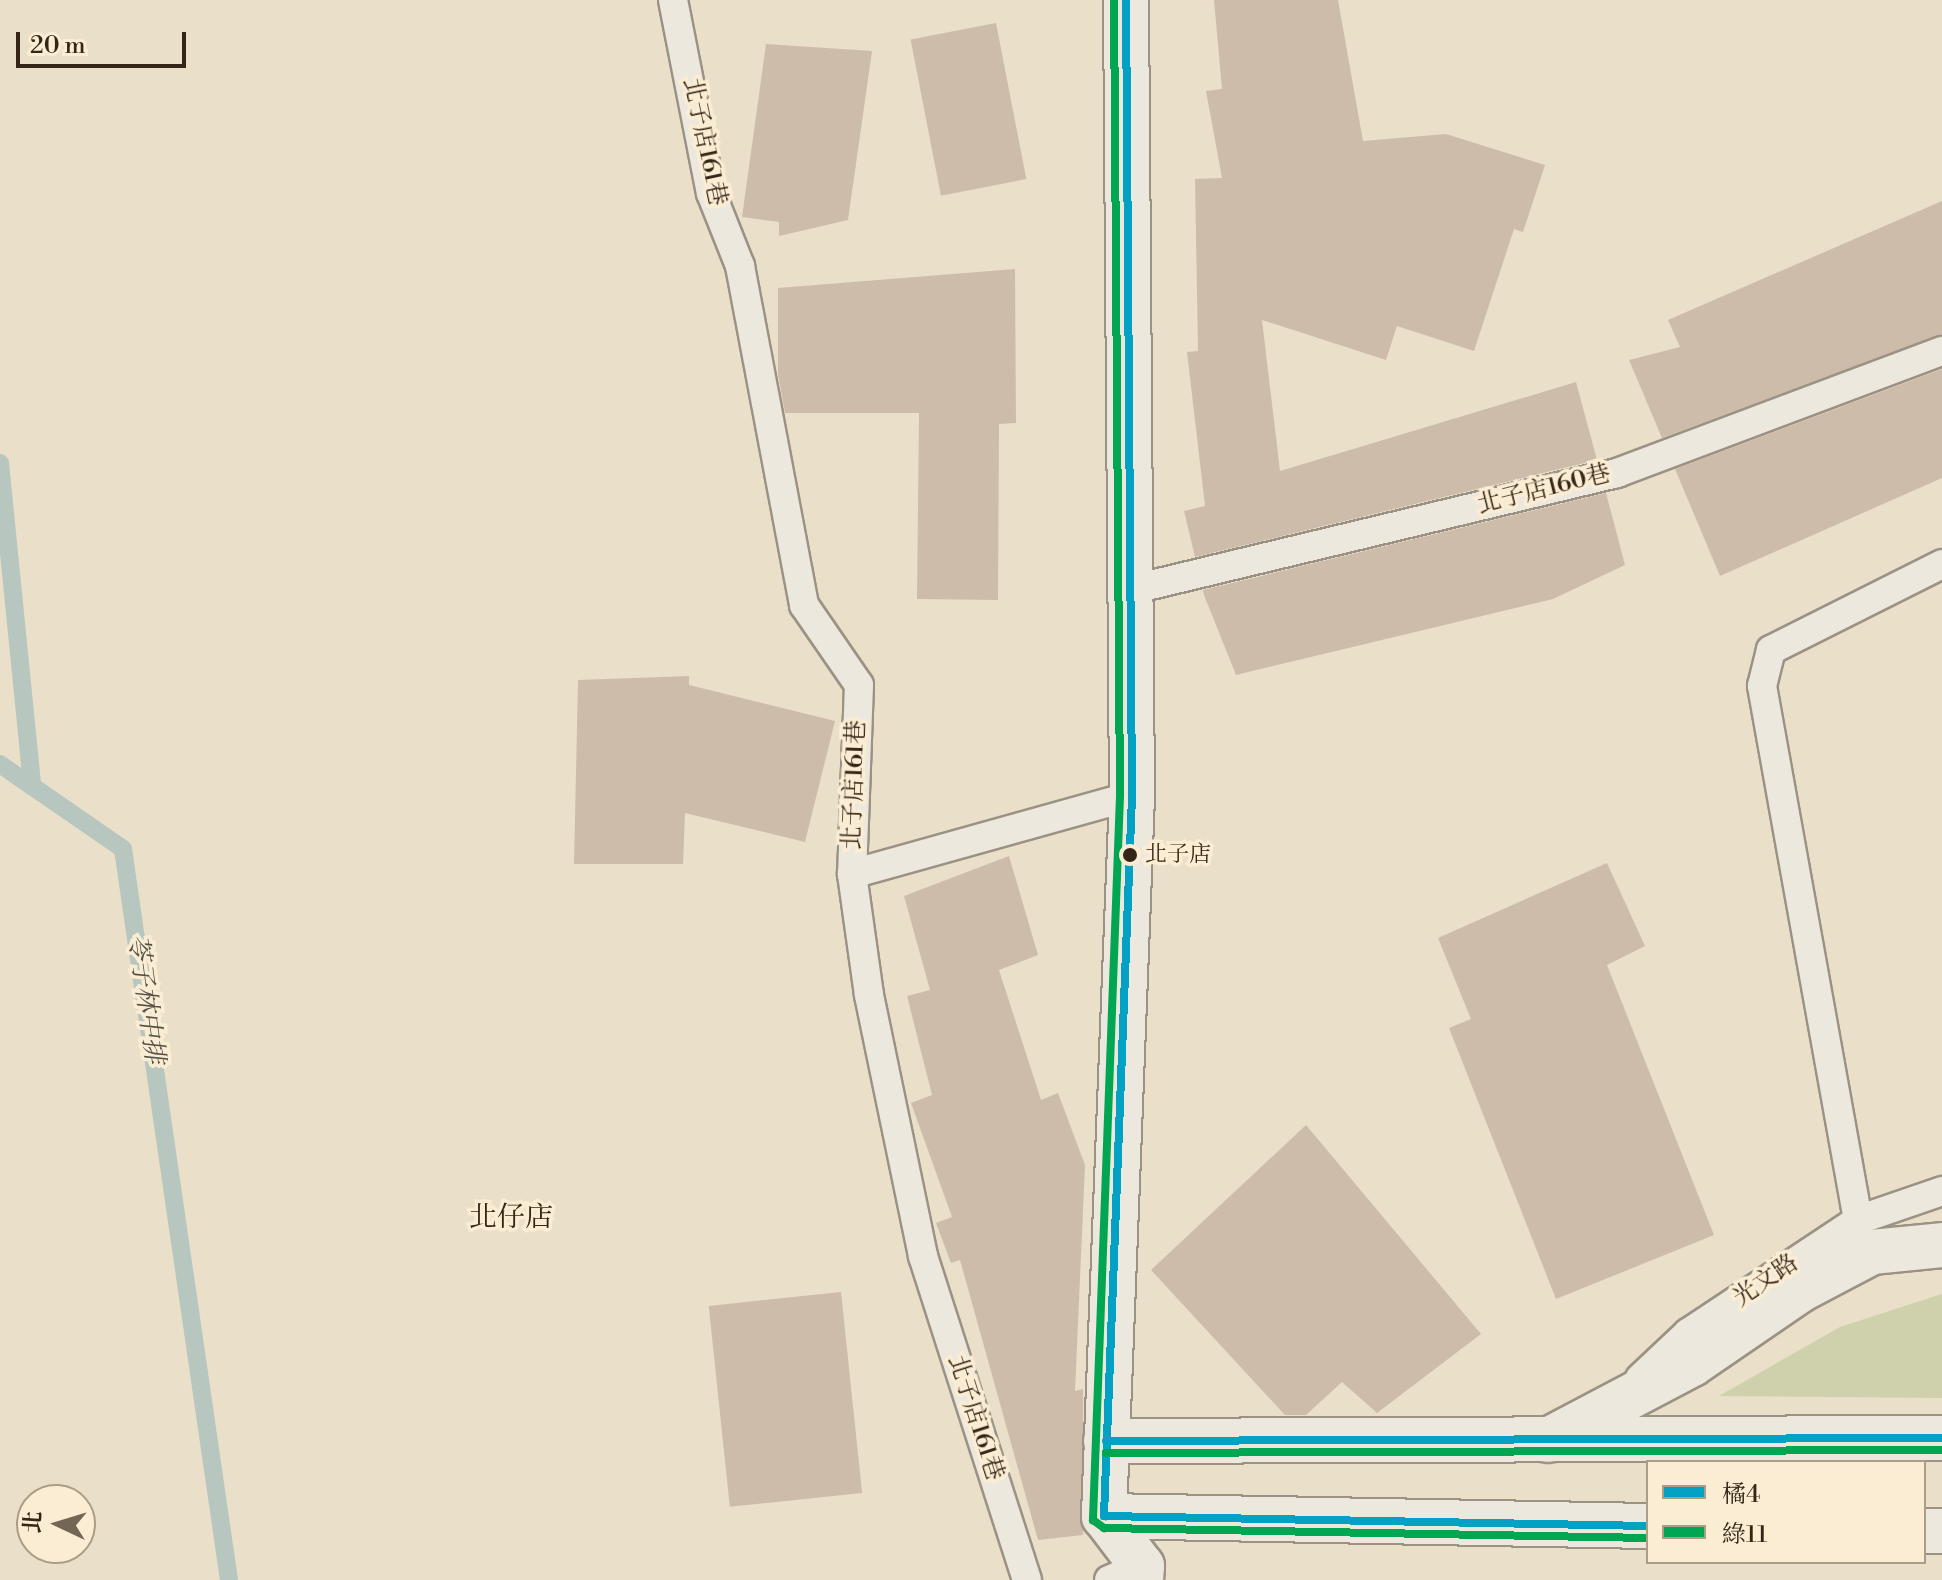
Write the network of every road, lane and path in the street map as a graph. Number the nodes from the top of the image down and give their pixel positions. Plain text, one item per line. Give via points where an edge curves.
1 (673, 0) edge
2 (1126, 0) edge
3 (1942, 351) edge
4 (1942, 564) edge
5 (1134, 589) junction
6 (1132, 796) junction
7 (852, 874) junction
8 (1942, 1191) edge
9 (1858, 1220) junction
10 (1942, 1245) edge
11 (1611, 1406) junction
12 (1942, 1438) edge
13 (1106, 1441) junction
14 (1541, 1444) junction
15 (1104, 1516) junction
16 (1646, 1526) edge
17 (1131, 1575) edge
18 (1027, 1580) edge

1 - 7 lane, 北子店161巷 via 711,193 740,266 804,605 859,685
2 - 5 street
3 - 5 lane, 北子店160巷 via 1617,473
4 - 9 lane via 1771,650 1762,686
5 - 6 street
6 - 7 lane
6 - 13 street
7 - 18 lane, 北子店161巷 via 869,995 923,1256
8 - 9 lane, 光文路
9 - 11 lane, 光文路 via 1688,1333
10 - 11 street via 1872,1252 1800,1290 1692,1364
11 - 14 street
12 - 14 street
13 - 14 street
13 - 15 street
15 - 16 street
15 - 17 street

